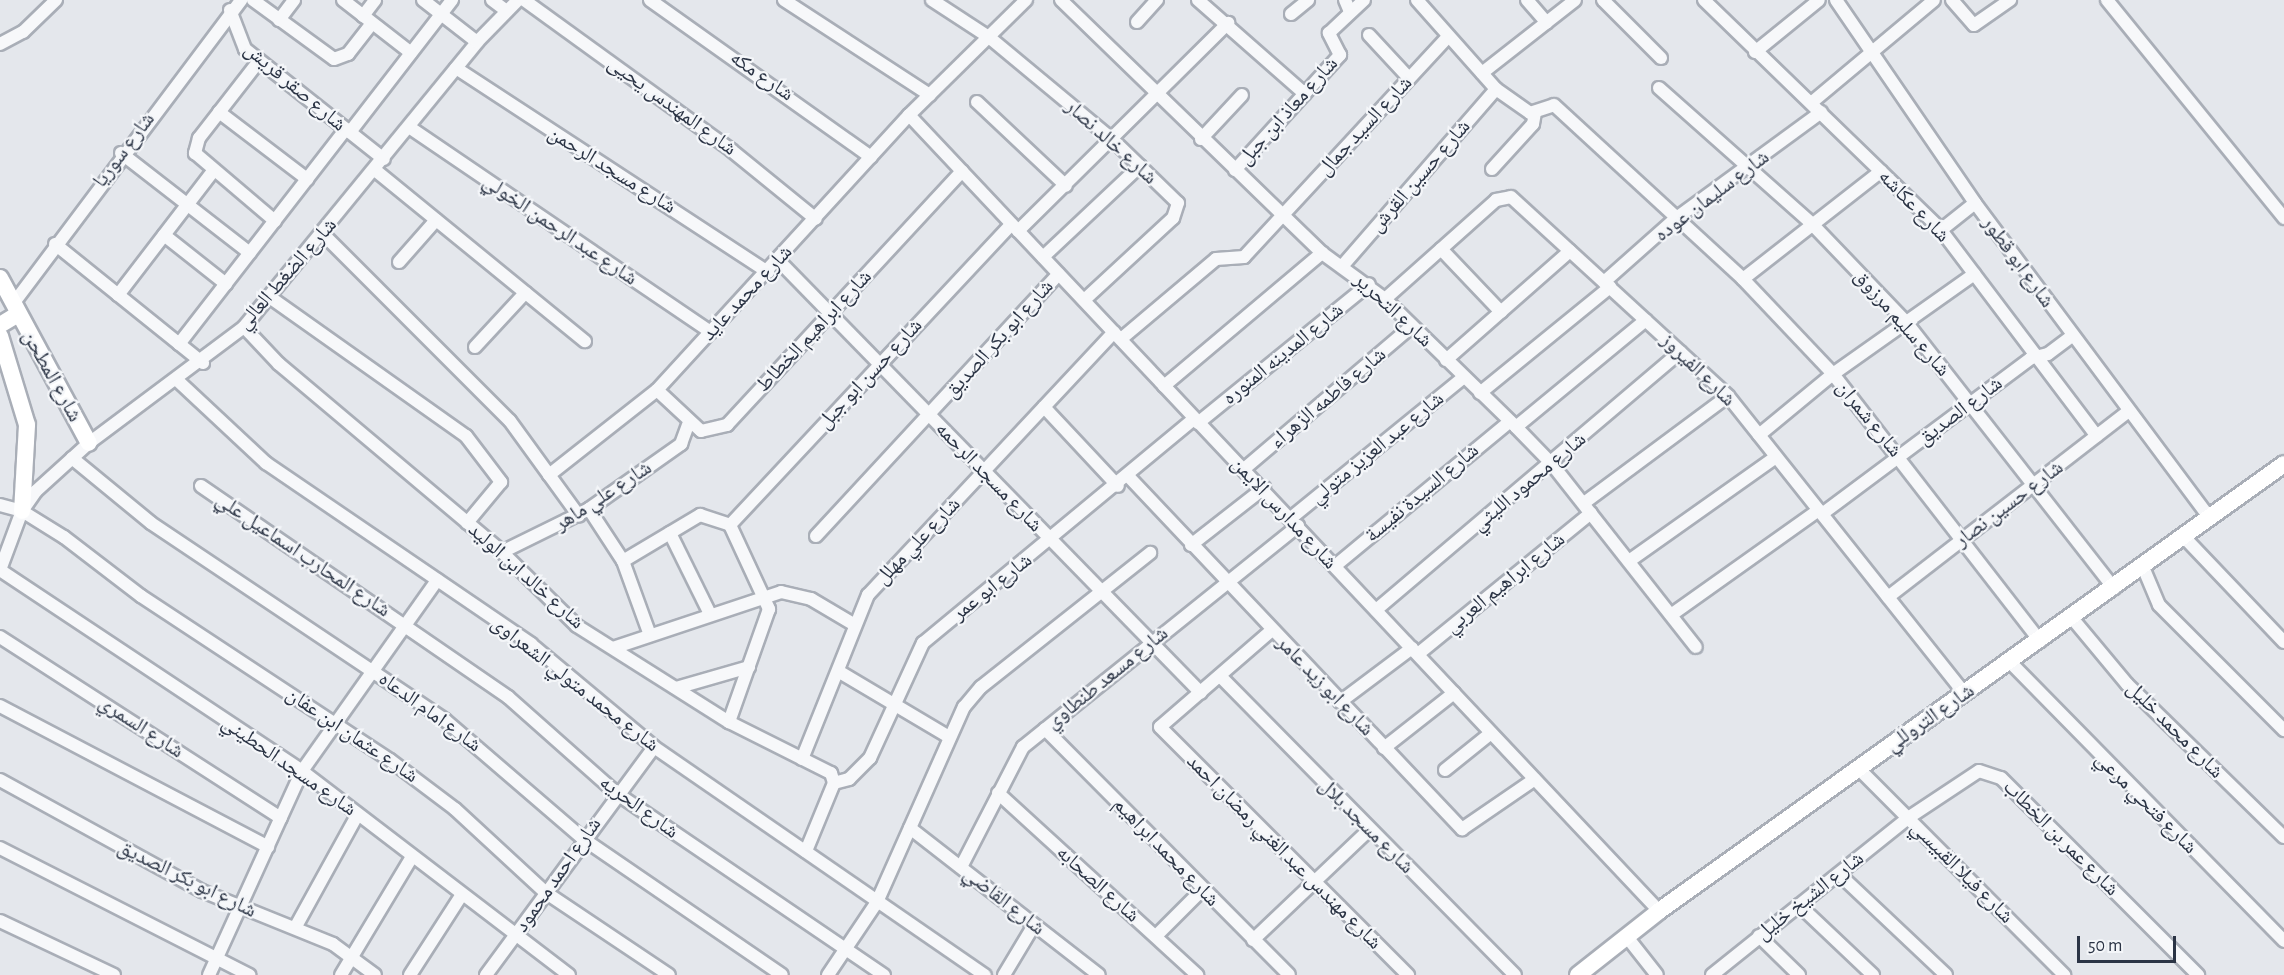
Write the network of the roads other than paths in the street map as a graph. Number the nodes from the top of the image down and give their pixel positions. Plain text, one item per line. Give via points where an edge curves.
1 (56, 0) edge
2 (230, 0) edge
3 (241, 0) edge
4 (253, 0) edge
5 (294, 0) edge
6 (343, 0) edge
7 (375, 0) edge
8 (423, 0) edge
9 (452, 0) edge
10 (492, 0) edge
11 (518, 0) edge
12 (524, 0) edge
13 (650, 0) edge
14 (784, 0) edge
15 (932, 0) edge
16 (1026, 0) edge
17 (1061, 0) edge
18 (1156, 0) edge
19 (1198, 0) edge
20 (1308, 0) edge
21 (1345, 0) edge
22 (1364, 0) edge
23 (1417, 0) edge
24 (1527, 0) edge
25 (1575, 0) edge
26 (1604, 0) edge
27 (1704, 0) edge
28 (1819, 0) edge
29 (1836, 0) edge
30 (1934, 0) edge
31 (1952, 0) edge
32 (2010, 0) edge
33 (2106, 0) edge
34 (504, 9) junction
35 (1350, 12) junction
36 (441, 14) junction
37 (1291, 14) dead end
38 (229, 15) junction
39 (367, 19) junction
40 (279, 20) junction
41 (1137, 22) dead end
42 (1228, 23) junction
43 (1547, 23) junction
44 (1369, 35) dead end
45 (1448, 37) junction
46 (990, 38) junction
47 (477, 42) junction
48 (0, 44) edge
49 (1755, 52) junction
50 (411, 53) junction
51 (1871, 53) junction
52 (1661, 58) dead end
53 (259, 62) junction
54 (456, 68) junction
55 (1482, 73) junction
56 (1409, 78) junction
57 (1659, 88) dead end
58 (1496, 89) junction
59 (1305, 94) junction
60 (930, 95) junction
61 (1242, 95) dead end
62 (1158, 96) junction
63 (977, 102) dead end
64 (1811, 103) junction
65 (219, 112) junction
66 (1821, 112) junction
67 (1535, 113) junction
68 (909, 115) junction
69 (410, 127) junction
70 (348, 131) junction
71 (1202, 139) junction
72 (1114, 141) junction
73 (121, 153) junction
74 (871, 158) junction
75 (384, 159) junction
76 (1140, 166) junction
77 (1752, 167) junction
78 (1492, 169) dead end
79 (375, 170) junction
80 (1235, 170) junction
81 (213, 171) junction
82 (962, 171) junction
83 (1881, 171) junction
84 (307, 180) junction
85 (1066, 186) junction
86 (1975, 203) junction
87 (188, 204) junction
88 (1282, 215) junction
89 (2284, 218) edge
90 (816, 219) junction
91 (1675, 219) junction
92 (436, 220) junction
93 (275, 221) junction
94 (1812, 224) junction
95 (1015, 227) junction
96 (1941, 230) junction
97 (323, 234) junction
98 (164, 235) junction
99 (55, 244) junction
100 (1441, 249) junction
101 (1570, 251) junction
102 (250, 253) junction
103 (1322, 253) junction
104 (1043, 257) junction
105 (778, 260) junction
106 (399, 262) dead end
107 (1344, 264) junction
108 (768, 272) junction
109 (1059, 274) junction
110 (1974, 274) junction
111 (1743, 279) junction
112 (226, 284) junction
113 (1369, 284) junction
114 (1607, 284) junction
115 (1, 285) edge
116 (525, 293) junction
117 (118, 295) junction
118 (271, 298) junction
119 (1386, 298) junction
120 (1084, 300) junction
121 (15, 309) junction
122 (1501, 312) junction
123 (830, 313) junction
124 (1646, 320) junction
125 (1906, 322) junction
126 (0, 325) edge
127 (244, 327) junction
128 (1411, 327) junction
129 (711, 332) junction
130 (0, 336) edge
131 (1118, 336) junction
132 (2072, 336) junction
133 (585, 341) dead end
134 (179, 344) junction
135 (476, 347) dead end
136 (1680, 352) junction
137 (2036, 356) junction
138 (1446, 360) junction
139 (203, 363) junction
140 (6, 364) edge
141 (880, 364) junction
142 (1833, 374) junction
143 (1464, 377) junction
144 (177, 380) junction
145 (1164, 386) junction
146 (657, 390) junction
147 (1480, 393) junction
148 (1728, 396) junction
149 (1972, 404) junction
150 (1044, 408) junction
151 (2128, 411) junction
152 (929, 416) junction
153 (1196, 421) junction
154 (1513, 424) junction
155 (688, 425) junction
156 (1759, 435) junction
157 (2097, 436) junction
158 (89, 443) junction
159 (1776, 457) junction
160 (1899, 457) junction
161 (72, 458) junction
162 (1551, 462) junction
163 (1244, 469) junction
164 (2281, 471) edge
165 (984, 472) junction
166 (549, 475) junction
167 (1129, 477) junction
168 (201, 486) dead end
169 (1118, 486) junction
170 (2034, 486) junction
171 (1264, 488) junction
172 (0, 505) edge
173 (1587, 508) junction
174 (22, 511) junction
175 (584, 512) junction
176 (1820, 512) junction
177 (2210, 518) junction
178 (1294, 522) junction
179 (467, 523) junction
180 (730, 525) junction
181 (670, 533) junction
182 (816, 536) dead end
183 (2184, 537) junction
184 (1964, 538) junction
185 (1051, 540) junction
186 (1191, 545) junction
187 (502, 552) junction
188 (1150, 553) dead end
189 (623, 561) junction
190 (1629, 561) junction
191 (1335, 566) junction
192 (2143, 567) junction
193 (0, 570) edge
194 (437, 580) junction
195 (1224, 580) junction
196 (2114, 588) junction
197 (1101, 591) junction
198 (766, 595) junction
199 (1888, 597) junction
200 (1376, 610) junction
201 (710, 614) junction
202 (1671, 615) junction
203 (2072, 618) junction
204 (405, 624) junction
205 (855, 625) junction
206 (1272, 630) junction
207 (650, 635) junction
208 (0, 637) edge
209 (2040, 641) junction
210 (2284, 642) edge
211 (1153, 644) junction
212 (1696, 647) dead end
213 (613, 648) junction
214 (1415, 651) junction
215 (2010, 662) junction
216 (749, 666) junction
217 (372, 670) junction
218 (838, 671) junction
219 (1220, 676) junction
220 (676, 688) junction
221 (1200, 693) junction
222 (1454, 693) junction
223 (1965, 694) junction
224 (1340, 702) junction
225 (892, 704) junction
226 (0, 706) edge
227 (729, 722) junction
228 (334, 723) junction
229 (1045, 729) junction
230 (2284, 730) edge
231 (1491, 732) junction
232 (949, 737) junction
233 (654, 747) junction
234 (1384, 748) junction
235 (802, 759) junction
236 (1859, 769) junction
237 (1444, 770) dead end
238 (302, 771) junction
239 (1535, 779) junction
240 (0, 780) edge
241 (834, 783) junction
242 (616, 793) junction
243 (998, 793) junction
244 (358, 814) junction
245 (281, 818) junction
246 (1908, 818) junction
247 (910, 828) junction
248 (1369, 830) junction
249 (2284, 837) edge
250 (582, 838) junction
251 (268, 847) junction
252 (0, 848) edge
253 (806, 851) junction
254 (412, 856) junction
255 (961, 867) junction
256 (1839, 874) junction
257 (1312, 884) junction
258 (1202, 890) junction
259 (545, 892) junction
260 (461, 896) junction
261 (877, 902) junction
262 (1799, 905) junction
263 (240, 908) junction
264 (1659, 911) junction
265 (0, 921) edge
266 (1034, 924) junction
267 (295, 928) junction
268 (1156, 936) junction
269 (1759, 936) junction
270 (514, 937) junction
271 (1628, 937) junction
272 (1253, 939) junction
273 (2284, 941) edge
274 (846, 950) junction
275 (351, 955) junction
276 (215, 961) junction
277 (562, 973) edge
278 (1718, 973) edge
279 (114, 975) edge
280 (209, 975) edge
281 (249, 975) edge
282 (341, 975) edge
283 (375, 975) edge
284 (410, 975) edge
285 (486, 975) edge
286 (669, 975) edge
287 (782, 975) edge
288 (828, 975) edge
289 (884, 975) edge
290 (985, 975) edge
291 (1004, 975) edge
292 (1099, 975) edge
293 (1197, 975) edge
294 (1289, 975) edge
295 (1408, 975) edge
296 (1515, 975) edge
297 (1578, 975) edge
298 (1657, 975) edge
299 (1799, 975) edge
300 (1873, 975) edge
301 (1946, 975) edge
302 (2064, 975) edge
303 (2198, 975) edge

1 - 48 street via 23,32
2 - 38 street, شارع صقر قريش
3 - 38 street, شارع سوريا
4 - 40 street
5 - 40 street
6 - 39 street
7 - 39 street
8 - 36 street
9 - 36 street
10 - 34 street
11 - 34 street, شارع الضغط العالي
12 - 90 street, شارع المهندس يحيى via 705,130
13 - 74 street, شارع مكه
14 - 60 street
15 - 46 street, شارع خالد نصار
16 - 46 street, شارع محمد عايد
17 - 62 street, شارع التحرير
18 - 41 street
19 - 42 street
20 - 37 street
21 - 35 street
22 - 35 street, شارع معاذ ابن جبل
23 - 45 street
24 - 43 street
25 - 43 street
26 - 52 street
27 - 49 street, شارع عكاشه
28 - 49 street
29 - 51 street, شارع ابو قطور
30 - 51 street
31 - 32 street via 1974,26
33 - 89 street
34 - 47 street, شارع الضغط العالي
35 - 59 street, شارع معاذ ابن جبل via 1329,33 1340,55
36 - 47 street
36 - 50 street
38 - 53 street, شارع صقر قريش via 244,49
38 - 73 street, شارع سوريا
39 - 40 street via 348,54 334,59
39 - 50 street
42 - 59 street
42 - 62 street, شارع حسن ابو جبل
43 - 55 street
44 - 56 street
45 - 55 street
45 - 56 street, شارع السيد جمال
46 - 60 street, شارع محمد عايد
46 - 72 street, شارع خالد نصار
47 - 54 street, شارع الضغط العالي
49 - 64 street, شارع عكاشه
50 - 70 street
51 - 64 street
51 - 86 street, شارع ابو قطور
53 - 65 street
53 - 70 street, شارع صقر قريش
54 - 69 street, شارع الضغط العالي
54 - 108 street, شارع مسجد الرحمن
55 - 58 street
56 - 88 street, شارع السيد جمال
57 - 77 street, شارع سليم مرزوق
58 - 67 street
58 - 107 street, شارع حسين القرش
59 - 80 street, شارع معاذ ابن جبل
60 - 68 street, شارع محمد عايد
61 - 71 street
62 - 71 street, شارع التحرير
62 - 72 street, شارع حسن ابو جبل
63 - 85 street
64 - 66 street, شارع عكاشه
65 - 81 street via 195,145 200,160
65 - 84 street
66 - 77 street, شارع سليمان عوده
66 - 83 street, شارع عكاشه
67 - 78 street via 1533,124
67 - 91 street, شارع شمران via 1554,105
68 - 74 street, شارع محمد عايد
68 - 82 street, شارع مدارس الايمن
69 - 75 street, شارع الضغط العالي
69 - 129 street, شارع عبد الرحمن الخولي
70 - 75 street, شارع صقر قريش
70 - 84 street
71 - 80 street, شارع التحرير
72 - 76 street, شارع خالد نصار
72 - 85 street, شارع حسن ابو جبل
73 - 87 street
73 - 99 street, شارع سوريا
74 - 90 street, شارع محمد عايد
75 - 79 street, شارع الضغط العالي
76 - 104 street
76 - 120 street, شارع خالد نصار via 1178,203 1178,211
77 - 91 street, شارع سليمان عوده
77 - 94 street, شارع سليم مرزوق
79 - 92 street
79 - 97 street, شارع الضغط العالي
80 - 88 street, شارع التحرير
81 - 87 street
81 - 93 street
82 - 95 street, شارع مدارس الايمن
82 - 123 street, شارع ابراهيم الخطاط
83 - 94 street
83 - 96 street, شارع عكاشه
84 - 93 street
85 - 95 street, شارع حسن ابو جبل
86 - 96 street
86 - 132 street, شارع ابو قطور
87 - 98 street
87 - 102 street
88 - 103 street, شارع التحرير
88 - 131 street, شارع السيد جمال via 1241,260 1210,262
90 - 105 street, شارع محمد عايد
91 - 111 street, شارع شمران
91 - 114 street, شارع سليمان عوده
92 - 106 street
92 - 116 street
93 - 102 street
94 - 111 street
94 - 125 street, شارع سليم مرزوق
95 - 104 street, شارع مدارس الايمن
95 - 141 street, شارع حسن ابو جبل
96 - 110 street, شارع عكاشه
97 - 118 street, شارع الضغط العالي
97 - 166 street via 510,421
98 - 112 street
98 - 117 street
99 - 117 street
99 - 121 street, شارع سوريا
100 - 101 street, شارع الفيروز via 1503,196 1517,201
100 - 119 street, شارع الفيروز
100 - 122 street
101 - 114 street, شارع الفيروز
101 - 122 street
102 - 112 street
103 - 107 street, شارع التحرير
103 - 145 street via 1249,320
104 - 109 street, شارع مدارس الايمن
105 - 108 street, شارع محمد عايد
105 - 123 street, شارع مسجد الرحمه
107 - 113 street, شارع التحرير
108 - 129 street, شارع محمد عايد
109 - 120 street, شارع مدارس الايمن
109 - 152 street, شارع ابو بكر الصديق
110 - 125 street
110 - 137 street, شارع عكاشه
111 - 142 street, شارع شمران
112 - 134 street
113 - 119 street, شارع التحرير
113 - 153 street, شارع المدينه المنوره
114 - 124 street, شارع الفيروز
114 - 147 street, شارع سليمان عوده
115 - 121 street, شارع المطحن
116 - 133 street
116 - 135 street
117 - 134 street
118 - 127 street, شارع الضغط العالي
118 - 179 street via 462,431 501,482
119 - 128 street, شارع التحرير
120 - 131 street, شارع مدارس الايمن
121 - 126 street
121 - 158 street, شارع المطحن
122 - 138 street
123 - 141 street, شارع مسجد الرحمه
123 - 155 street, شارع ابراهيم الخطاط via 727,425 701,431
124 - 136 street, شارع الفيروز
124 - 154 street, شارع السيدة نفيسة
125 - 142 street
125 - 149 street, شارع سليم مرزوق
127 - 139 street, شارع الضغط العالي
127 - 179 street, شارع خالد ابن الوليد via 279,364
128 - 138 street, شارع التحرير
128 - 163 street, شارع فاطمه الزهراء
129 - 146 street, شارع محمد عايد
130 - 140 street, شارع المطحن
131 - 145 street, شارع مدارس الايمن
131 - 150 street, شارع علي مهلل
132 - 137 street, شارع الصديق
132 - 151 street, شارع ابو قطور
134 - 139 street
136 - 148 street, شارع الفيروز
136 - 162 street, شارع محمود الليثي
137 - 149 street, شارع الصديق
137 - 157 street, شارع عكاشه
138 - 143 street, شارع التحرير
139 - 144 street, شارع الضغط العالي
140 - 174 street, شارع المطحن via 27,425
141 - 152 street, شارع مسجد الرحمه
141 - 180 street, شارع حسن ابو جبل
142 - 156 street
142 - 160 street, شارع شمران
143 - 147 street, شارع التحرير
143 - 178 street, شارع عبد العزيز متولي
144 - 158 street, شارع الضغط العالي
144 - 194 street, شارع محمد متولي الشعراوى via 234,438
145 - 153 street, شارع مدارس الايمن
146 - 155 street
146 - 166 street, شارع محمد عايد
147 - 154 street, شارع التحرير
148 - 156 street, شارع الفيروز
148 - 173 street, شارع ابراهيم العربي
149 - 160 street, شارع الصديق
149 - 170 street, شارع سليم مرزوق
150 - 165 street, شارع علي مهلل
150 - 169 street
151 - 157 street, شارع حسين نصار
151 - 177 street, شارع ابو قطور
152 - 165 street, شارع مسجد الرحمه
152 - 182 street, شارع ابو بكر الصديق
153 - 163 street, شارع مدارس الايمن
153 - 167 street, شارع ابو عمر
154 - 162 street, شارع التحرير
154 - 191 street, شارع السيدة نفيسة
155 - 175 street, شارع علي ماهر via 681,444
156 - 159 street, شارع الفيروز
157 - 170 street, شارع حسين نصار
158 - 161 street, شارع الضغط العالي
159 - 176 street, شارع الفيروز
159 - 190 street
160 - 176 street, شارع الصديق
160 - 184 street, شارع شمران
161 - 174 street, شارع الضغط العالي
161 - 217 street, شارع امام الدعاه via 136,513
162 - 173 street, شارع التحرير
162 - 200 street, شارع محمود الليثي
163 - 171 street, شارع مدارس الايمن
164 - 177 street, شارع التروللي
165 - 185 street, شارع مسجد الرحمه
165 - 205 street, شارع علي مهلل via 878,582
166 - 175 street
167 - 169 street, شارع ابو عمر
167 - 186 street, شارع ابو زيد عامر
168 - 204 street, شارع المحارب اسماعيل علي
169 - 185 street, شارع ابو عمر
170 - 184 street, شارع حسين نصار
170 - 196 street, شارع سليم مرزوق
171 - 178 street, شارع مدارس الايمن
171 - 186 street
172 - 174 street, شارع عثمان ابن عفان
173 - 190 street, شارع التحرير
173 - 214 street, شارع ابراهيم العربي
174 - 193 street
174 - 228 street, شارع عثمان ابن عفان
175 - 187 street, شارع علي ماهر
175 - 189 street
176 - 199 street, شارع الفيروز
176 - 202 street, شارع الصديق
177 - 183 street, شارع التروللي
178 - 191 street, شارع مدارس الايمن
178 - 195 street, شارع مسعد طنطاوي
179 - 187 street, شارع خالد ابن الوليد
180 - 181 street via 700,515
180 - 198 street
181 - 189 street
181 - 201 street
183 - 192 street, شارع التروللي
183 - 210 street
184 - 199 street, شارع حسين نصار
184 - 209 street, شارع شمران
185 - 197 street, شارع مسجد الرحمه
185 - 225 street, شارع ابو عمر via 923,643
186 - 195 street, شارع ابو زيد عامر
187 - 213 street, شارع خالد ابن الوليد via 577,626
188 - 197 street
189 - 207 street
190 - 202 street, شارع التحرير
191 - 200 street, شارع مدارس الايمن
192 - 196 street, شارع التروللي
192 - 230 street via 2159,605
193 - 238 street, شارع مسجد الحطيني
194 - 204 street
194 - 233 street, شارع محمد متولي الشعراوى via 549,658
195 - 206 street, شارع ابو زيد عامر
195 - 211 street, شارع مسعد طنطاوي
196 - 203 street, شارع التروللي
197 - 211 street, شارع مسجد الرحمه
197 - 232 street via 981,687
198 - 201 street
198 - 205 street via 796,593
198 - 216 street via 769,609
199 - 223 street, شارع الفيروز
200 - 214 street, شارع مدارس الايمن
201 - 207 street
202 - 212 street, شارع التحرير
203 - 209 street, شارع التروللي
203 - 249 street, شارع محمد خليل via 2127,684
204 - 217 street
204 - 242 street, شارع الحريه via 508,697
205 - 218 street, شارع علي مهلل
206 - 219 street
206 - 224 street, شارع ابو زيد عامر
207 - 213 street
208 - 245 street, شارع السمري
209 - 215 street, شارع التروللي
211 - 221 street, شارع مسجد الرحمه
211 - 229 street, شارع مسعد طنطاوي
213 - 220 street, شارع خالد ابن الوليد
214 - 222 street, شارع مدارس الايمن
214 - 224 street, شارع ابراهيم العربي
215 - 223 street, شارع التروللي
215 - 273 street, شارع فتحي مرعي
216 - 220 street
216 - 227 street
217 - 228 street
217 - 250 street, شارع امام الدعاه via 477,745
218 - 225 street
218 - 235 street, شارع علي مهلل
219 - 221 street
219 - 248 street, شارع مسجد بلال
220 - 227 street, شارع خالد ابن الوليد
221 - 257 street, شارع مهندس عبد الغني رمضان احمد via 1160,727
222 - 231 street, شارع مدارس الايمن
222 - 234 street
223 - 236 street, شارع التروللي
224 - 234 street, شارع ابو زيد عامر
225 - 232 street
225 - 241 street, شارع ابو عمر via 861,770
226 - 251 street
227 - 235 street, شارع خالد ابن الوليد
228 - 238 street
228 - 259 street, شارع عثمان ابن عفان via 431,790
229 - 243 street, شارع مسعد طنطاوي via 1018,754
229 - 258 street, شارع محمد ابراهيم
231 - 237 street
231 - 239 street, شارع مدارس الايمن
232 - 247 street
233 - 242 street, شارع احمد محمود
233 - 253 street, شارع محمد متولي الشعراوى
234 - 239 street, شارع ابو زيد عامر via 1462,829
235 - 241 street, شارع خالد ابن الوليد via 831,773
236 - 246 street, شارع فيلا القبيسي
236 - 264 street, شارع التروللي
238 - 244 street, شارع مسجد الحطيني
238 - 245 street
239 - 264 street, شارع مدارس الايمن
240 - 263 street, شارع ابو بكر الصديق
241 - 253 street
242 - 250 street, شارع احمد محمود
242 - 274 street, شارع الحريه
243 - 255 street, شارع مسعد طنطاوي
243 - 268 street, شارع الصحابه
244 - 254 street, شارع مسجد الحطيني
244 - 267 street
245 - 251 street
246 - 256 street, شارع الشيخ خليل
246 - 302 street, شارع فيلا القبيسي
246 - 303 street, شارع عمر بن الخطاب via 1969,776 1991,772
247 - 255 street, شارع القاضي
247 - 261 street
248 - 257 street
248 - 296 street, شارع مسجد بلال
250 - 259 street, شارع احمد محمود
250 - 287 street, شارع امام الدعاه
251 - 263 street
252 - 276 street
253 - 261 street, شارع محمد متولي الشعراوى
254 - 260 street, شارع مسجد الحطيني
254 - 275 street
255 - 266 street, شارع القاضي
256 - 262 street, شارع الشيخ خليل
256 - 301 street
257 - 272 street
257 - 295 street, شارع مهندس عبد الغني رمضان احمد
258 - 268 street
258 - 272 street, شارع محمد ابراهيم
259 - 270 street, شارع احمد محمود
259 - 286 street, شارع عثمان ابن عفان
260 - 270 street, شارع مسجد الحطيني
260 - 284 street
261 - 274 street
261 - 290 street, شارع محمد متولي الشعراوى
262 - 269 street, شارع الشيخ خليل
262 - 300 street
263 - 267 street, شارع ابو بكر الصديق
263 - 276 street
264 - 271 street, شارع التروللي
265 - 279 street
266 - 291 street
266 - 292 street, شارع القاضي
267 - 275 street, شارع ابو بكر الصديق
268 - 293 street, شارع الصحابه
269 - 278 street, شارع الشيخ خليل
269 - 299 street
270 - 277 street, شارع مسجد الحطيني
270 - 285 street, شارع احمد محمود
271 - 297 street, شارع التروللي
271 - 298 street
272 - 294 street, شارع محمد ابراهيم
274 - 288 street
274 - 289 street, شارع الحريه
275 - 282 street
275 - 283 street, شارع ابو بكر الصديق
276 - 280 street
276 - 281 street

